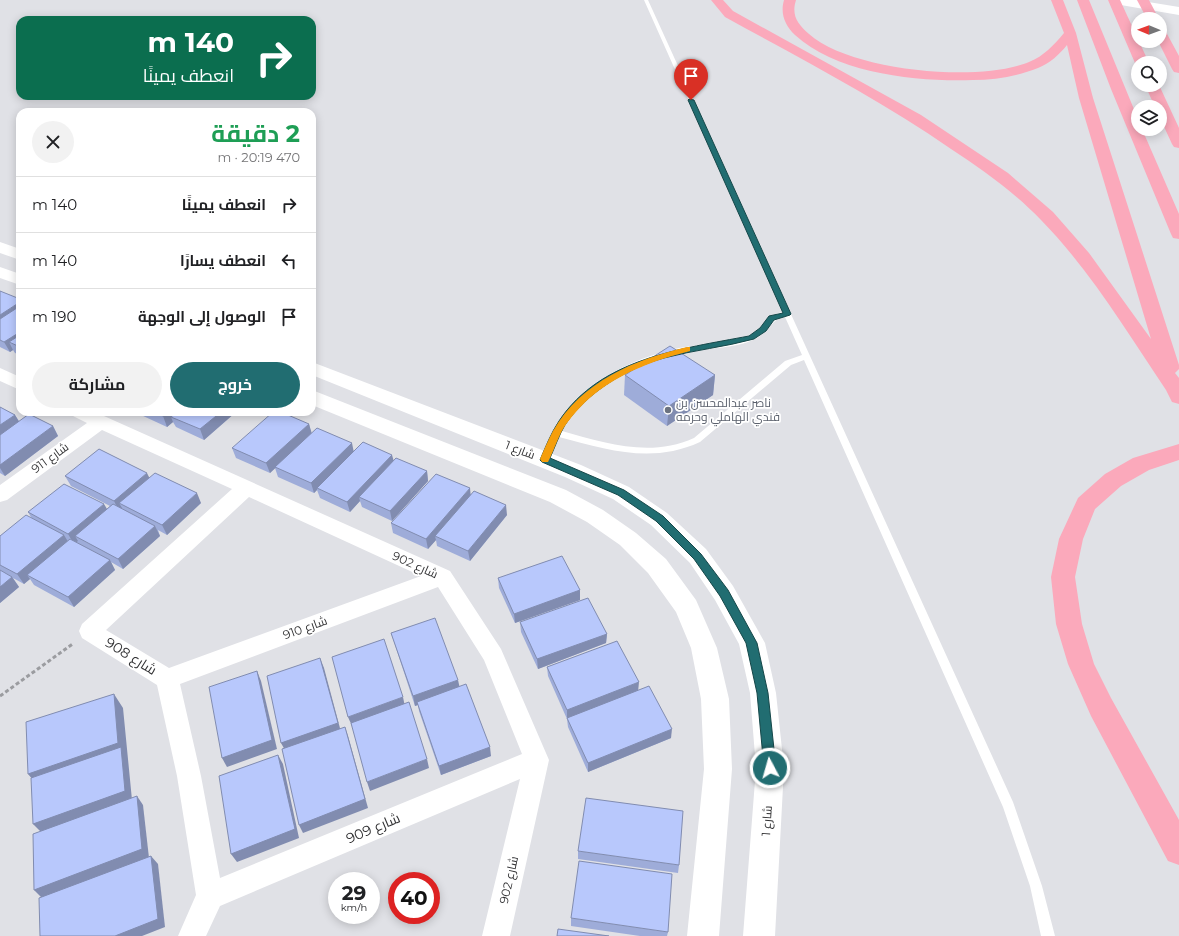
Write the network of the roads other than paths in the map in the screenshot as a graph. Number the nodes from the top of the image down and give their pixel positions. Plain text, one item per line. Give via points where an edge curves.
1 (646, 0) edge
2 (717, 0) edge
3 (790, 0) edge
4 (1057, 0) edge
5 (1083, 0) edge
6 (1114, 0) edge
7 (1143, 0) edge
8 (1173, 0) edge
9 (1179, 1) edge
10 (1179, 11) edge
11 (1149, 12) edge
12 (1070, 33) junction
13 (1167, 46) edge
14 (1139, 56) edge
15 (1179, 69) edge
16 (1155, 92) edge
17 (1179, 144) edge
18 (1179, 234) edge
19 (0, 247) edge
20 (16, 253) edge
21 (0, 272) edge
22 (16, 278) edge
23 (788, 314) junction
24 (806, 356) junction
25 (316, 370) edge
26 (0, 374) edge
27 (16, 382) edge
28 (1178, 393) edge
29 (316, 399) edge
30 (87, 416) edge
31 (100, 422) junction
32 (556, 433) junction
33 (1179, 452) edge
34 (545, 460) junction
35 (246, 488) junction
36 (0, 495) edge
37 (443, 577) junction
38 (167, 679) junction
39 (536, 760) junction
40 (1179, 850) edge
41 (210, 896) junction
42 (192, 936) edge
43 (496, 936) edge
44 (703, 936) edge
45 (759, 936) edge
46 (1048, 936) edge

1 - 23 lane
2 - 28 highway via 729,14 916,118 1002,176 1047,216 1083,257
3 - 12 highway via 787,8 790,20 799,32 820,47 869,65 920,74 972,76 1018,70 1044,60
4 - 12 highway
5 - 18 highway
6 - 10 street
6 - 14 highway
7 - 11 highway
8 - 9 street
12 - 28 highway via 1086,98
13 - 15 highway
16 - 17 highway
19 - 20 street
21 - 22 street
23 - 24 lane
23 - 32 lane via 772,318 751,338 678,351 647,360 618,373 582,400
24 - 32 lane via 788,363 697,440 683,447 636,450 607,446
24 - 46 lane via 1009,806 1031,868
25 - 34 street, شارع 1
26 - 27 street
29 - 44 street via 551,493 595,516 634,544 657,566 687,607 704,648 715,699 718,769
30 - 31 street, شارع 902
31 - 35 street, شارع 902
31 - 36 street, شارع 911
32 - 34 lane
33 - 40 highway via 1141,464 1113,480 1086,504 1071,539 1063,577 1070,624 1080,664
34 - 45 street, شارع 1 via 621,492 659,519 698,556 724,593 752,643 763,693 770,768
35 - 37 street, شارع 902
35 - 38 street, شارع 908 via 90,631
37 - 38 street, شارع 910
37 - 39 street, شارع 902 via 493,656
38 - 41 street, شارع 908
39 - 41 street, شارع 909
39 - 43 street, شارع 902
41 - 42 street

